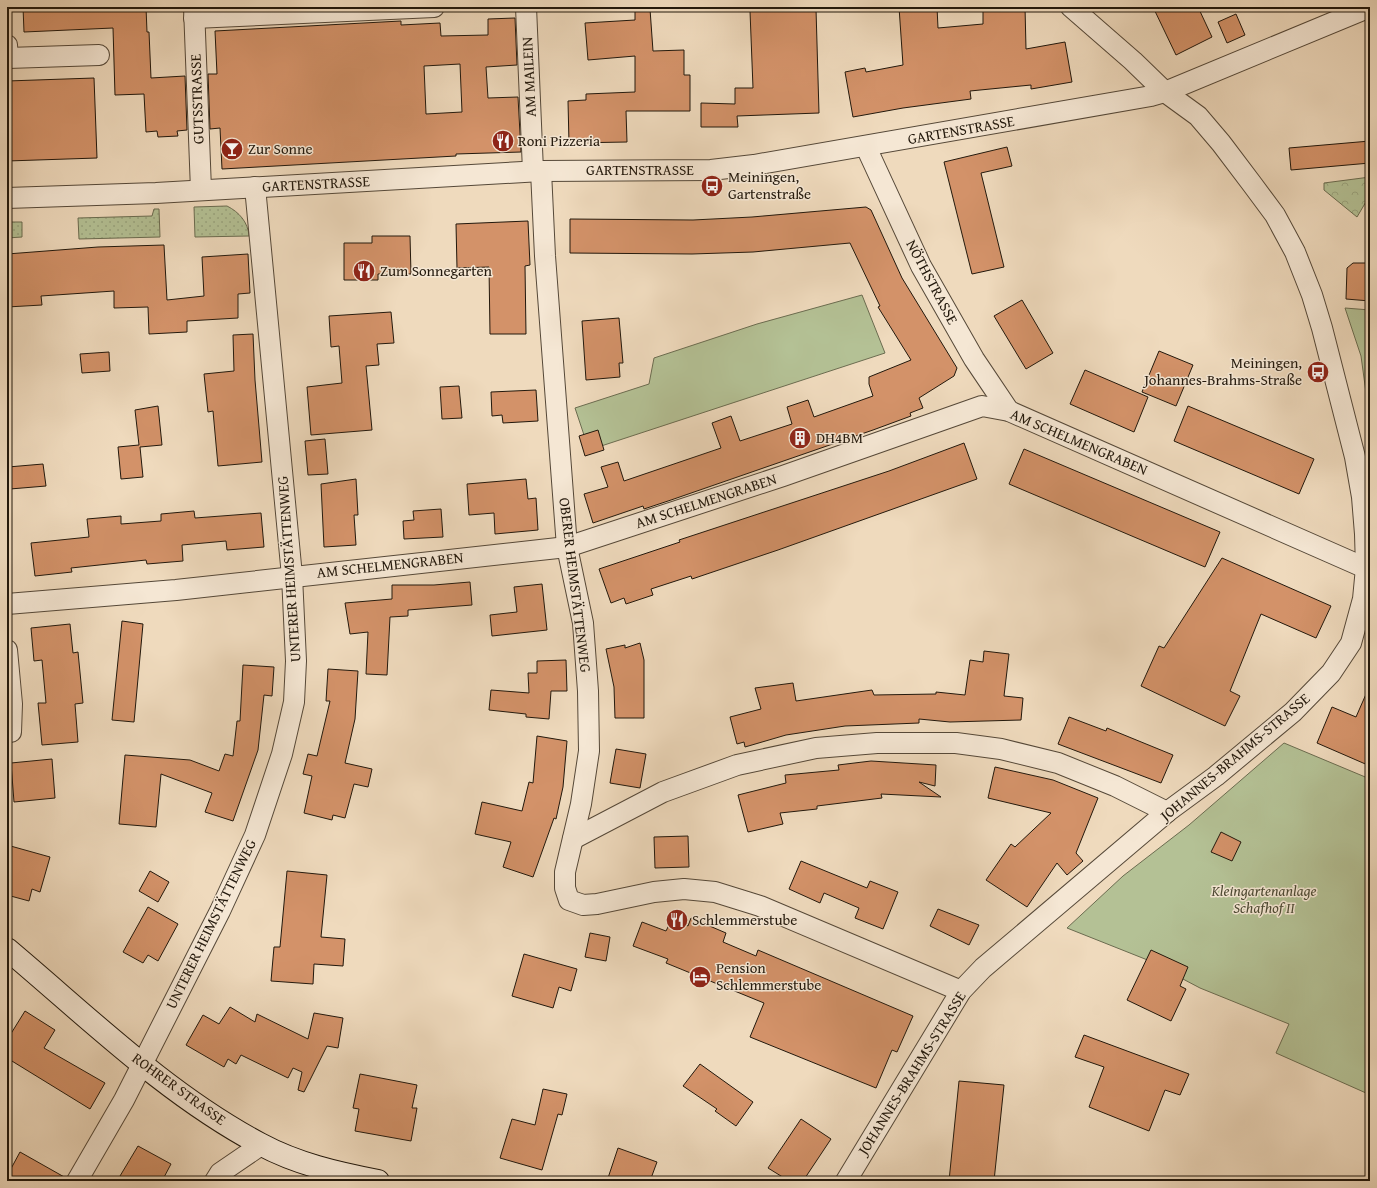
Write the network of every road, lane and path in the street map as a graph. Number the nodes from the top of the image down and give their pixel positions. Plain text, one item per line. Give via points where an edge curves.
1 (434, 7) edge
2 (526, 7) edge
3 (1072, 7) edge
4 (1370, 7) edge
5 (194, 12) edge
6 (7, 45) edge
7 (99, 55) dead end
8 (1165, 92) junction
9 (866, 147) junction
10 (537, 171) junction
11 (255, 188) junction
12 (201, 190) junction
13 (7, 198) edge
14 (1009, 411) junction
15 (567, 547) junction
16 (1368, 569) edge
17 (292, 576) junction
18 (7, 604) edge
19 (7, 650) edge
20 (11, 732) dead end
21 (1168, 812) junction
22 (572, 839) junction
23 (7, 949) edge
24 (961, 991) junction
25 (142, 1063) junction
26 (261, 1145) junction
27 (77, 1181) edge
28 (215, 1181) edge
29 (378, 1181) edge
30 (846, 1181) edge

1 - 5 street
2 - 10 street, AM MAILEIN
3 - 8 street, JOHANNES-BRAHMS-STRASSE
4 - 8 street, GARTENSTRASSE
5 - 12 street, GUTSSTRASSE
6 - 7 street via 8,58
8 - 9 street, GARTENSTRASSE
8 - 16 street, JOHANNES-BRAHMS-STRASSE via 1198,116 1221,143 1274,215 1295,252 1312,295 1350,436 1362,497
9 - 10 street, GARTENSTRASSE via 754,166 711,170
9 - 14 street, NÖTHSTRASSE via 921,266 974,359
10 - 11 street, GARTENSTRASSE
10 - 15 street, OBERER HEIMSTÄTTENWEG
11 - 12 street, GARTENSTRASSE
11 - 17 street, UNTERER HEIMSTÄTTENWEG
12 - 13 street, GARTENSTRASSE
14 - 15 street, AM SCHELMENGRABEN via 982,406 783,476
14 - 16 street, AM SCHELMENGRABEN
15 - 17 street, AM SCHELMENGRABEN
15 - 22 street, OBERER HEIMSTÄTTENWEG via 583,623 588,691 589,751 581,804
16 - 21 street, JOHANNES-BRAHMS-STRASSE via 1351,643 1331,672 1293,712
17 - 18 street, AM SCHELMENGRABEN via 176,590
17 - 25 street, UNTERER HEIMSTÄTTENWEG via 296,624 295,681 293,708 282,754 252,842 220,912
19 - 20 street via 12,704
21 - 22 street via 1115,786 1051,761 1000,749 956,743 877,743 816,748 738,765 663,792
21 - 24 street, JOHANNES-BRAHMS-STRASSE via 983,968
22 - 24 street, OBERER HEIMSTÄTTENWEG via 565,872 565,888 569,900 583,905 684,889 715,892 760,906
23 - 25 main road, ROHRER STRASSE
24 - 30 street, JOHANNES-BRAHMS-STRASSE
25 - 26 main road, ROHRER STRASSE via 197,1105
25 - 27 street, UNTERER HEIMSTÄTTENWEG via 124,1100
26 - 28 street via 220,1173
26 - 29 main road, ROHRER STRASSE via 320,1168

